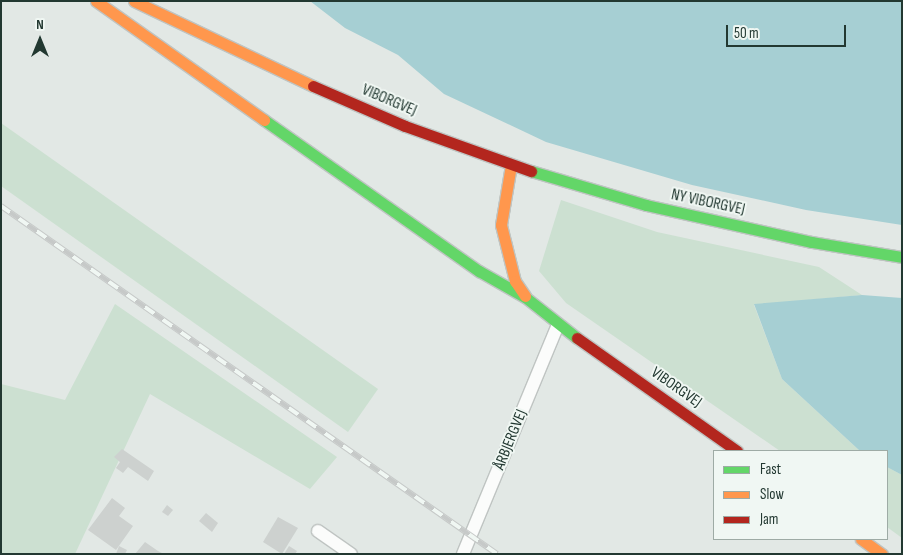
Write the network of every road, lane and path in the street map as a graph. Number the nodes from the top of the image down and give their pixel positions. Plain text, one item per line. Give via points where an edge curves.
1 (96, 1) edge
2 (134, 1) edge
3 (511, 165) junction
4 (902, 257) edge
5 (525, 297) junction
6 (558, 325) junction
7 (735, 450) edge
8 (318, 531) dead end
9 (862, 540) edge
10 (351, 554) edge
11 (464, 554) edge
12 (882, 554) edge

1 - 5 street, VIBORGVEJ via 479,271
2 - 3 street, VIBORGVEJ via 250,58 405,126
3 - 4 street, NY VIBORGVEJ via 646,205 812,242
3 - 5 street, VIBORGVEJ via 501,225 515,281
5 - 6 street, VIBORGVEJ
6 - 7 street, VIBORGVEJ
6 - 11 street, ÅRBJERGVEJ
8 - 10 street
9 - 12 street

